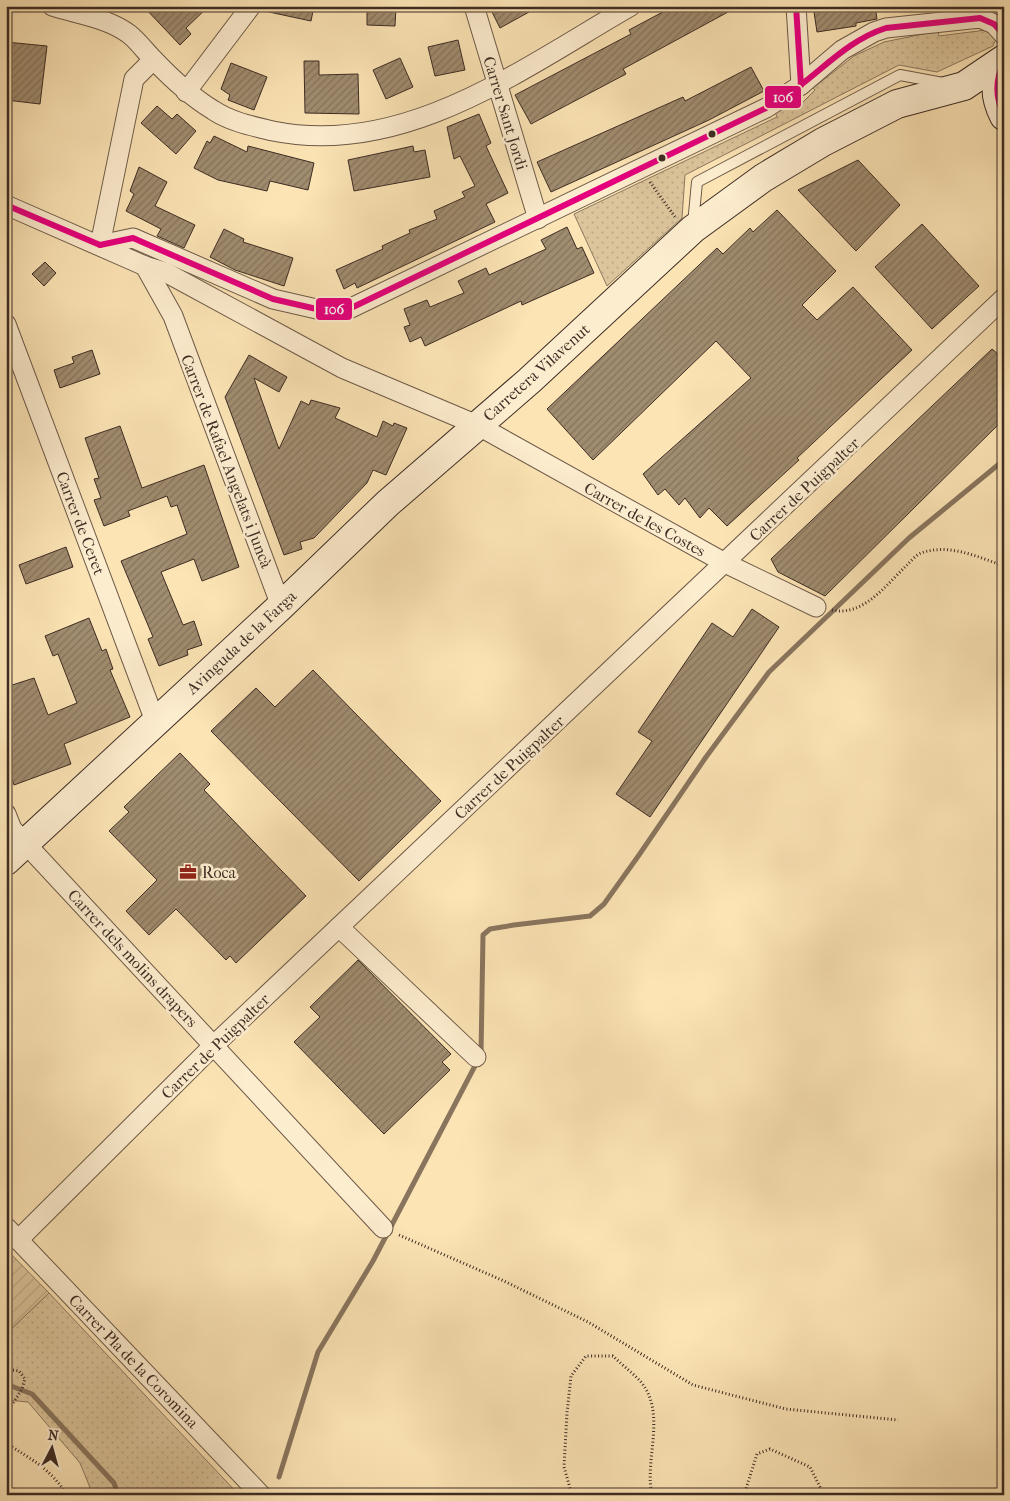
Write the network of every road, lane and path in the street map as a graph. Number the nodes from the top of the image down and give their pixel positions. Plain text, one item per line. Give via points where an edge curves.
1 (52, 6) edge
2 (107, 6) edge
3 (251, 6) edge
4 (474, 6) edge
5 (631, 6) edge
6 (796, 6) edge
7 (114, 25) junction
8 (1004, 35) edge
9 (153, 60) junction
10 (1004, 60) edge
11 (496, 84) junction
12 (801, 85) junction
13 (958, 88) junction
14 (186, 92) junction
15 (1004, 116) edge
16 (642, 168) junction
17 (8, 212) edge
18 (538, 219) junction
19 (690, 232) junction
20 (100, 245) junction
21 (145, 266) junction
22 (205, 294) junction
23 (1004, 298) edge
24 (172, 316) junction
25 (8, 332) edge
26 (477, 425) junction
27 (725, 563) junction
28 (1004, 566) edge
29 (281, 606) junction
30 (816, 607) joint
31 (155, 721) junction
32 (6, 814) edge
33 (25, 842) junction
34 (6, 861) edge
35 (340, 928) junction
36 (213, 1046) junction
37 (476, 1056) dead end
38 (383, 1228) joint
39 (12, 1233) edge
40 (6, 1369) edge
41 (7, 1413) edge
42 (898, 1420) dead end
43 (6, 1443) edge
44 (67, 1495) edge
45 (261, 1495) edge
46 (572, 1495) edge
47 (652, 1495) edge
48 (744, 1495) edge
49 (824, 1495) edge

1 - 7 street
2 - 7 street
3 - 14 street
4 - 11 street, Carrer Sant Jordi
5 - 11 street
6 - 12 street
7 - 9 street via 130,35
8 - 12 street via 994,24 980,18 886,28 842,50
9 - 14 street
9 - 20 street via 134,79
10 - 13 street via 978,79
10 - 15 street via 996,92
11 - 14 street via 412,123 339,137 293,135 232,120
11 - 18 street, Carrer Sant Jordi
12 - 16 street via 766,108
13 - 15 street
13 - 19 street, Carretera Vilavenut via 897,104 831,138 763,178
13 - 19 lane via 900,74 697,182
16 - 18 street
16 - 19 path
17 - 20 street, Carretera Vilavenut
18 - 20 street via 351,308 321,310 273,299 133,238
19 - 26 street, Carretera Vilavenut
20 - 21 street, Carretera Vilavenut
21 - 22 street, Carretera Vilavenut via 165,272
21 - 24 street, Carrer de Rafael Angelats i Juncà
22 - 24 street via 187,295 180,300
22 - 26 street, Carretera Vilavenut via 342,368
23 - 27 street, Carrer de Puigpalter
24 - 29 street, Carrer de Rafael Angelats i Juncà
25 - 31 street, Carrer de Ceret
26 - 27 street, Carrer de les Costes
26 - 29 street, Avinguda de la Farga via 388,503
27 - 30 street, Carrer de les Costes
27 - 35 street, Carrer de Puigpalter
28 - 30 path via 964,552 920,553 864,605 852,611 838,612
29 - 31 street, Avinguda de la Farga
31 - 33 street, Avinguda de la Farga
32 - 33 street, Carrer dels molins drapers via 12,829
33 - 34 street, Avinguda de la Farga
33 - 36 street, Carrer dels molins drapers
35 - 36 street, Carrer de Puigpalter
35 - 37 street
36 - 38 street, Carrer dels molins drapers
36 - 39 street, Carrer de Puigpalter
38 - 42 path via 588,1322 693,1385 786,1409
39 - 45 street, Carrer Pla de la Coromina
40 - 41 path via 23,1374 25,1379
43 - 44 path via 52,1473
46 - 47 path via 564,1467 571,1376 586,1356 613,1356 642,1384 654,1413 649,1480
48 - 49 path via 757,1454 770,1449 810,1467

